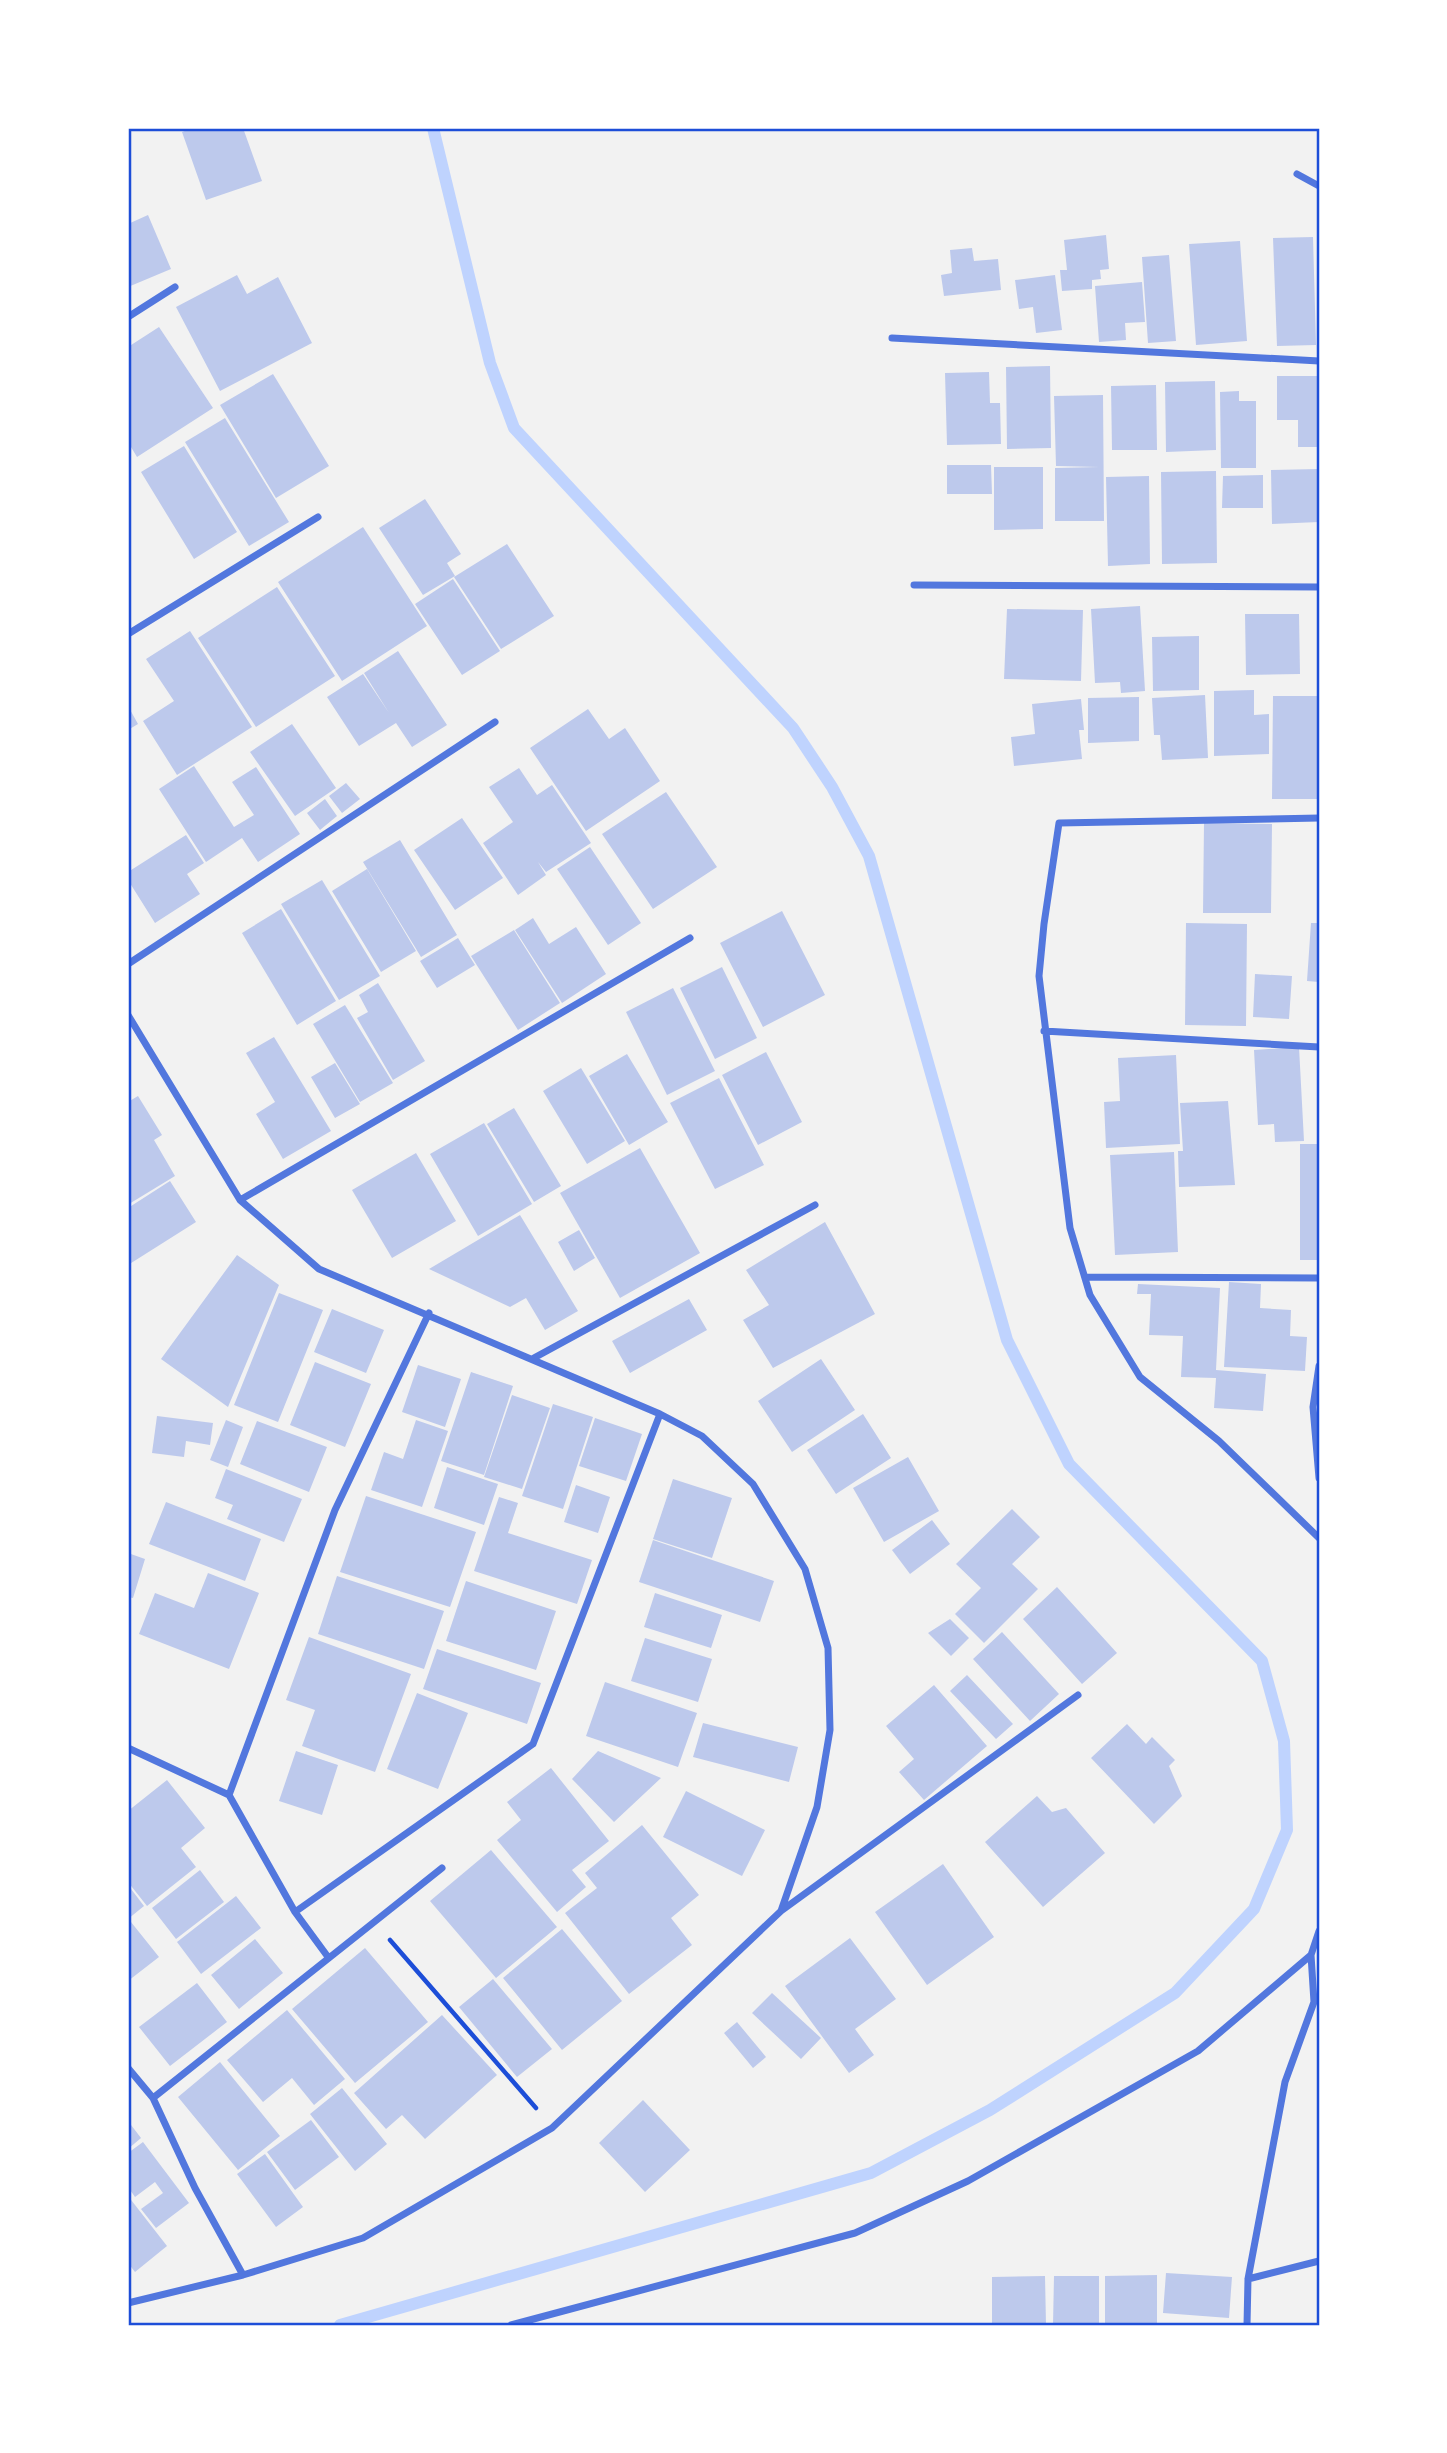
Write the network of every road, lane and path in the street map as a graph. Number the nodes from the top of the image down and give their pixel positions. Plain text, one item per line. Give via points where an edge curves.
1 (1297, 174) dead end
2 (1319, 186) edge
3 (175, 287) dead end
4 (128, 317) edge
5 (892, 338) dead end
6 (1319, 361) edge
7 (318, 517) dead end
8 (914, 585) dead end
9 (1319, 587) edge
10 (128, 634) edge
11 (495, 722) dead end
12 (1319, 818) edge
13 (690, 937) dead end
14 (128, 964) edge
15 (128, 1016) edge
16 (1044, 1031) junction
17 (1319, 1047) edge
18 (240, 1200) junction
19 (815, 1205) dead end
20 (1085, 1277) junction
21 (1319, 1278) edge
22 (429, 1314) junction
23 (532, 1359) junction
24 (1319, 1366) edge
25 (660, 1414) junction
26 (1319, 1478) edge
27 (1319, 1538) edge
28 (1078, 1695) dead end
29 (128, 1748) edge
30 (229, 1795) junction
31 (442, 1868) dead end
32 (295, 1912) junction
33 (781, 1912) junction
34 (374, 1922) junction
35 (1319, 1931) edge
36 (1311, 1955) junction
37 (328, 1957) junction
38 (1317, 2001) edge
39 (128, 2068) edge
40 (153, 2098) junction
41 (552, 2127) junction
42 (1319, 2261) edge
43 (243, 2275) junction
44 (1248, 2279) junction
45 (128, 2303) edge
46 (512, 2325) edge
47 (1247, 2325) edge

1 - 2 street
3 - 4 street
5 - 6 street
7 - 10 street
8 - 9 street
11 - 14 street
12 - 16 street via 1059,823 1040,975
13 - 18 street
15 - 18 street
16 - 17 street
16 - 20 street via 1070,1228
18 - 22 street via 319,1269
19 - 23 street
20 - 21 street
20 - 27 street via 1090,1295 1140,1377 1219,1441
22 - 23 street
22 - 30 street via 335,1510
23 - 25 street
24 - 26 street via 1313,1407
25 - 32 street via 533,1744
25 - 33 street via 702,1436 752,1484 804,1569 828,1648 830,1730 820,1795
28 - 33 street
29 - 30 street
30 - 32 street
31 - 34 street
32 - 37 street
33 - 41 street
34 - 37 street
34 - 41 path
35 - 36 street
36 - 38 street
36 - 46 street via 1198,2051 968,2181 855,2233
37 - 40 street
38 - 44 street via 1285,2082
39 - 40 street
40 - 43 street
41 - 43 street via 363,2238
42 - 44 street
43 - 45 street
44 - 47 street

